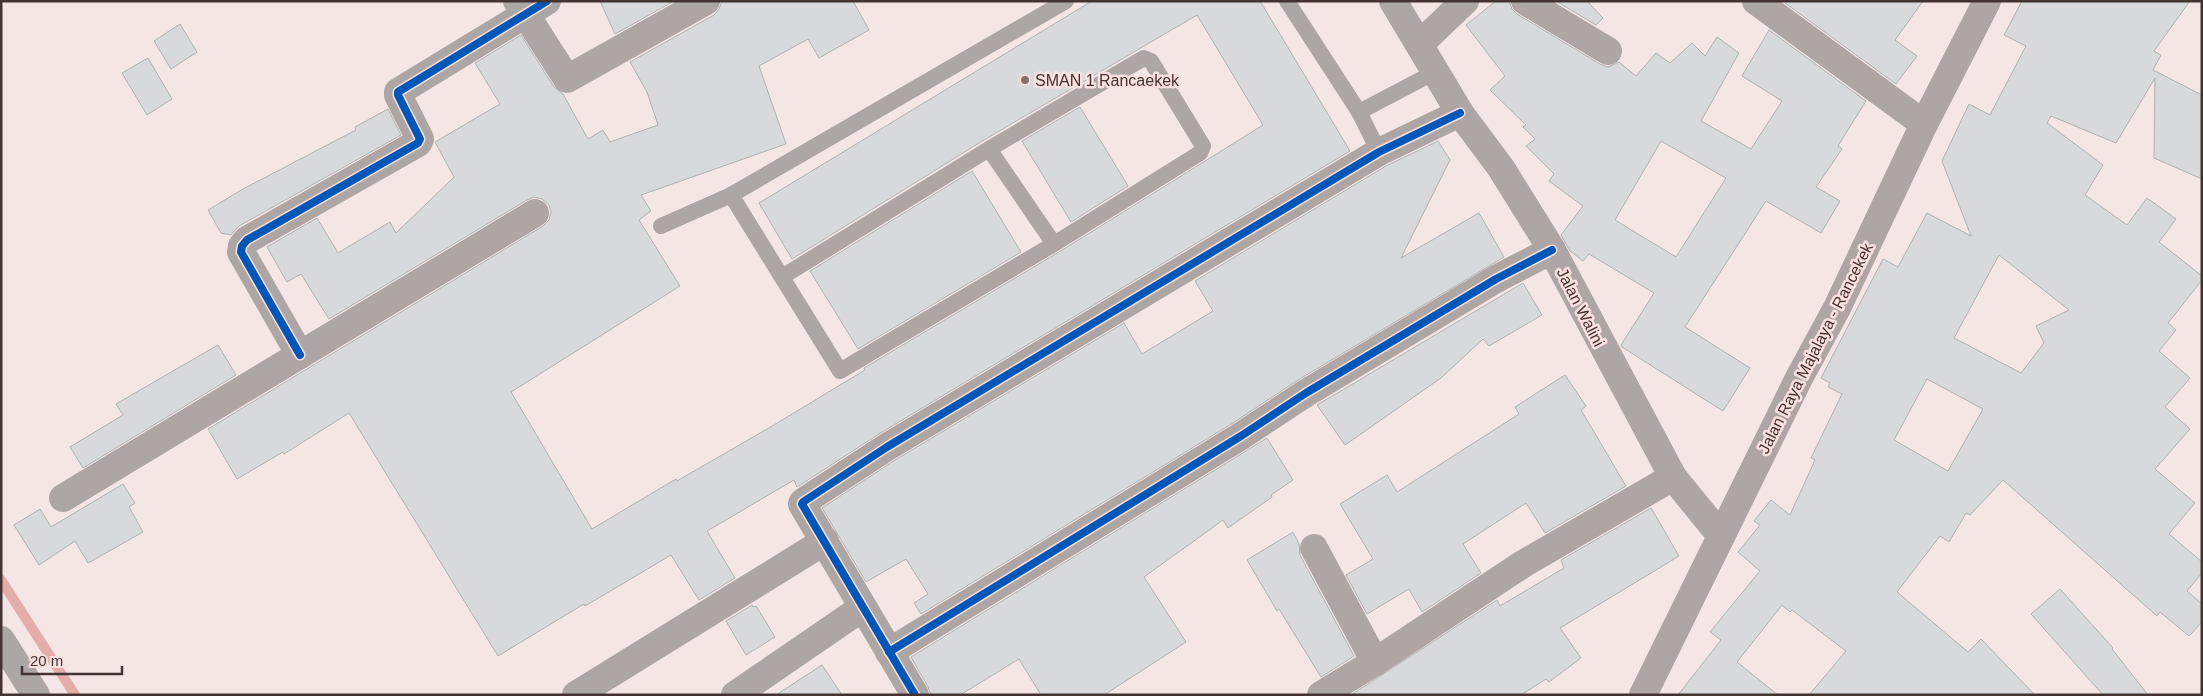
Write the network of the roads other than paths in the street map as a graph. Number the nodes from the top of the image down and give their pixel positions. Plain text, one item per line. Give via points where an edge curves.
1 (706, 1) edge
2 (1066, 1) edge
3 (1287, 1) edge
4 (1393, 1) edge
5 (1465, 1) edge
6 (1525, 1) edge
7 (1756, 1) edge
8 (1987, 1) edge
9 (530, 5) edge
10 (1420, 44) junction
11 (1608, 51) dead end
12 (1437, 71) junction
13 (1359, 112) junction
14 (1460, 112) junction
15 (1924, 124) junction
16 (989, 148) junction
17 (1379, 152) junction
18 (731, 195) junction
19 (535, 213) dead end
20 (661, 226) dead end
21 (1054, 244) junction
22 (1552, 250) junction
23 (782, 277) junction
24 (300, 355) junction
25 (1673, 477) junction
26 (63, 498) dead end
27 (1721, 536) junction
28 (825, 541) junction
29 (1314, 548) dead end
30 (862, 608) junction
31 (1, 640) edge
32 (889, 652) junction
33 (1375, 662) junction
34 (36, 695) edge
35 (576, 695) edge
36 (735, 695) edge
37 (915, 695) edge
38 (1321, 695) edge
39 (1642, 695) edge

1 - 9 street via 567,79
2 - 18 lane
3 - 13 lane
4 - 10 street, Jalan Walini
5 - 10 street
6 - 11 street
7 - 15 street
8 - 15 main road, Jalan Raya Majalaya - Rancekek
9 - 24 street via 398,92 420,139 418,143 246,240 242,246 240,252
10 - 12 street, Jalan Walini
12 - 13 lane
12 - 14 street, Jalan Walini
13 - 17 lane
14 - 17 street
14 - 22 street, Jalan Walini via 1501,168
15 - 27 main road, Jalan Raya Majalaya - Rancekek via 1837,308
16 - 21 lane
16 - 21 lane via 1144,58 1151,60 1203,146 1200,153
16 - 23 lane
17 - 28 street via 887,446 806,500 802,504
18 - 20 lane
18 - 23 lane
19 - 24 street
21 - 23 lane via 840,371
22 - 25 street, Jalan Walini
22 - 32 street via 1496,278 1306,393
24 - 26 street
25 - 27 street, Jalan Walini
25 - 33 street via 1523,564
27 - 39 main road, Jalan Raya Majalaya - Rancekek
28 - 30 street
28 - 35 street
29 - 33 street
30 - 32 street
30 - 36 street
31 - 34 street
32 - 37 street
33 - 38 street

